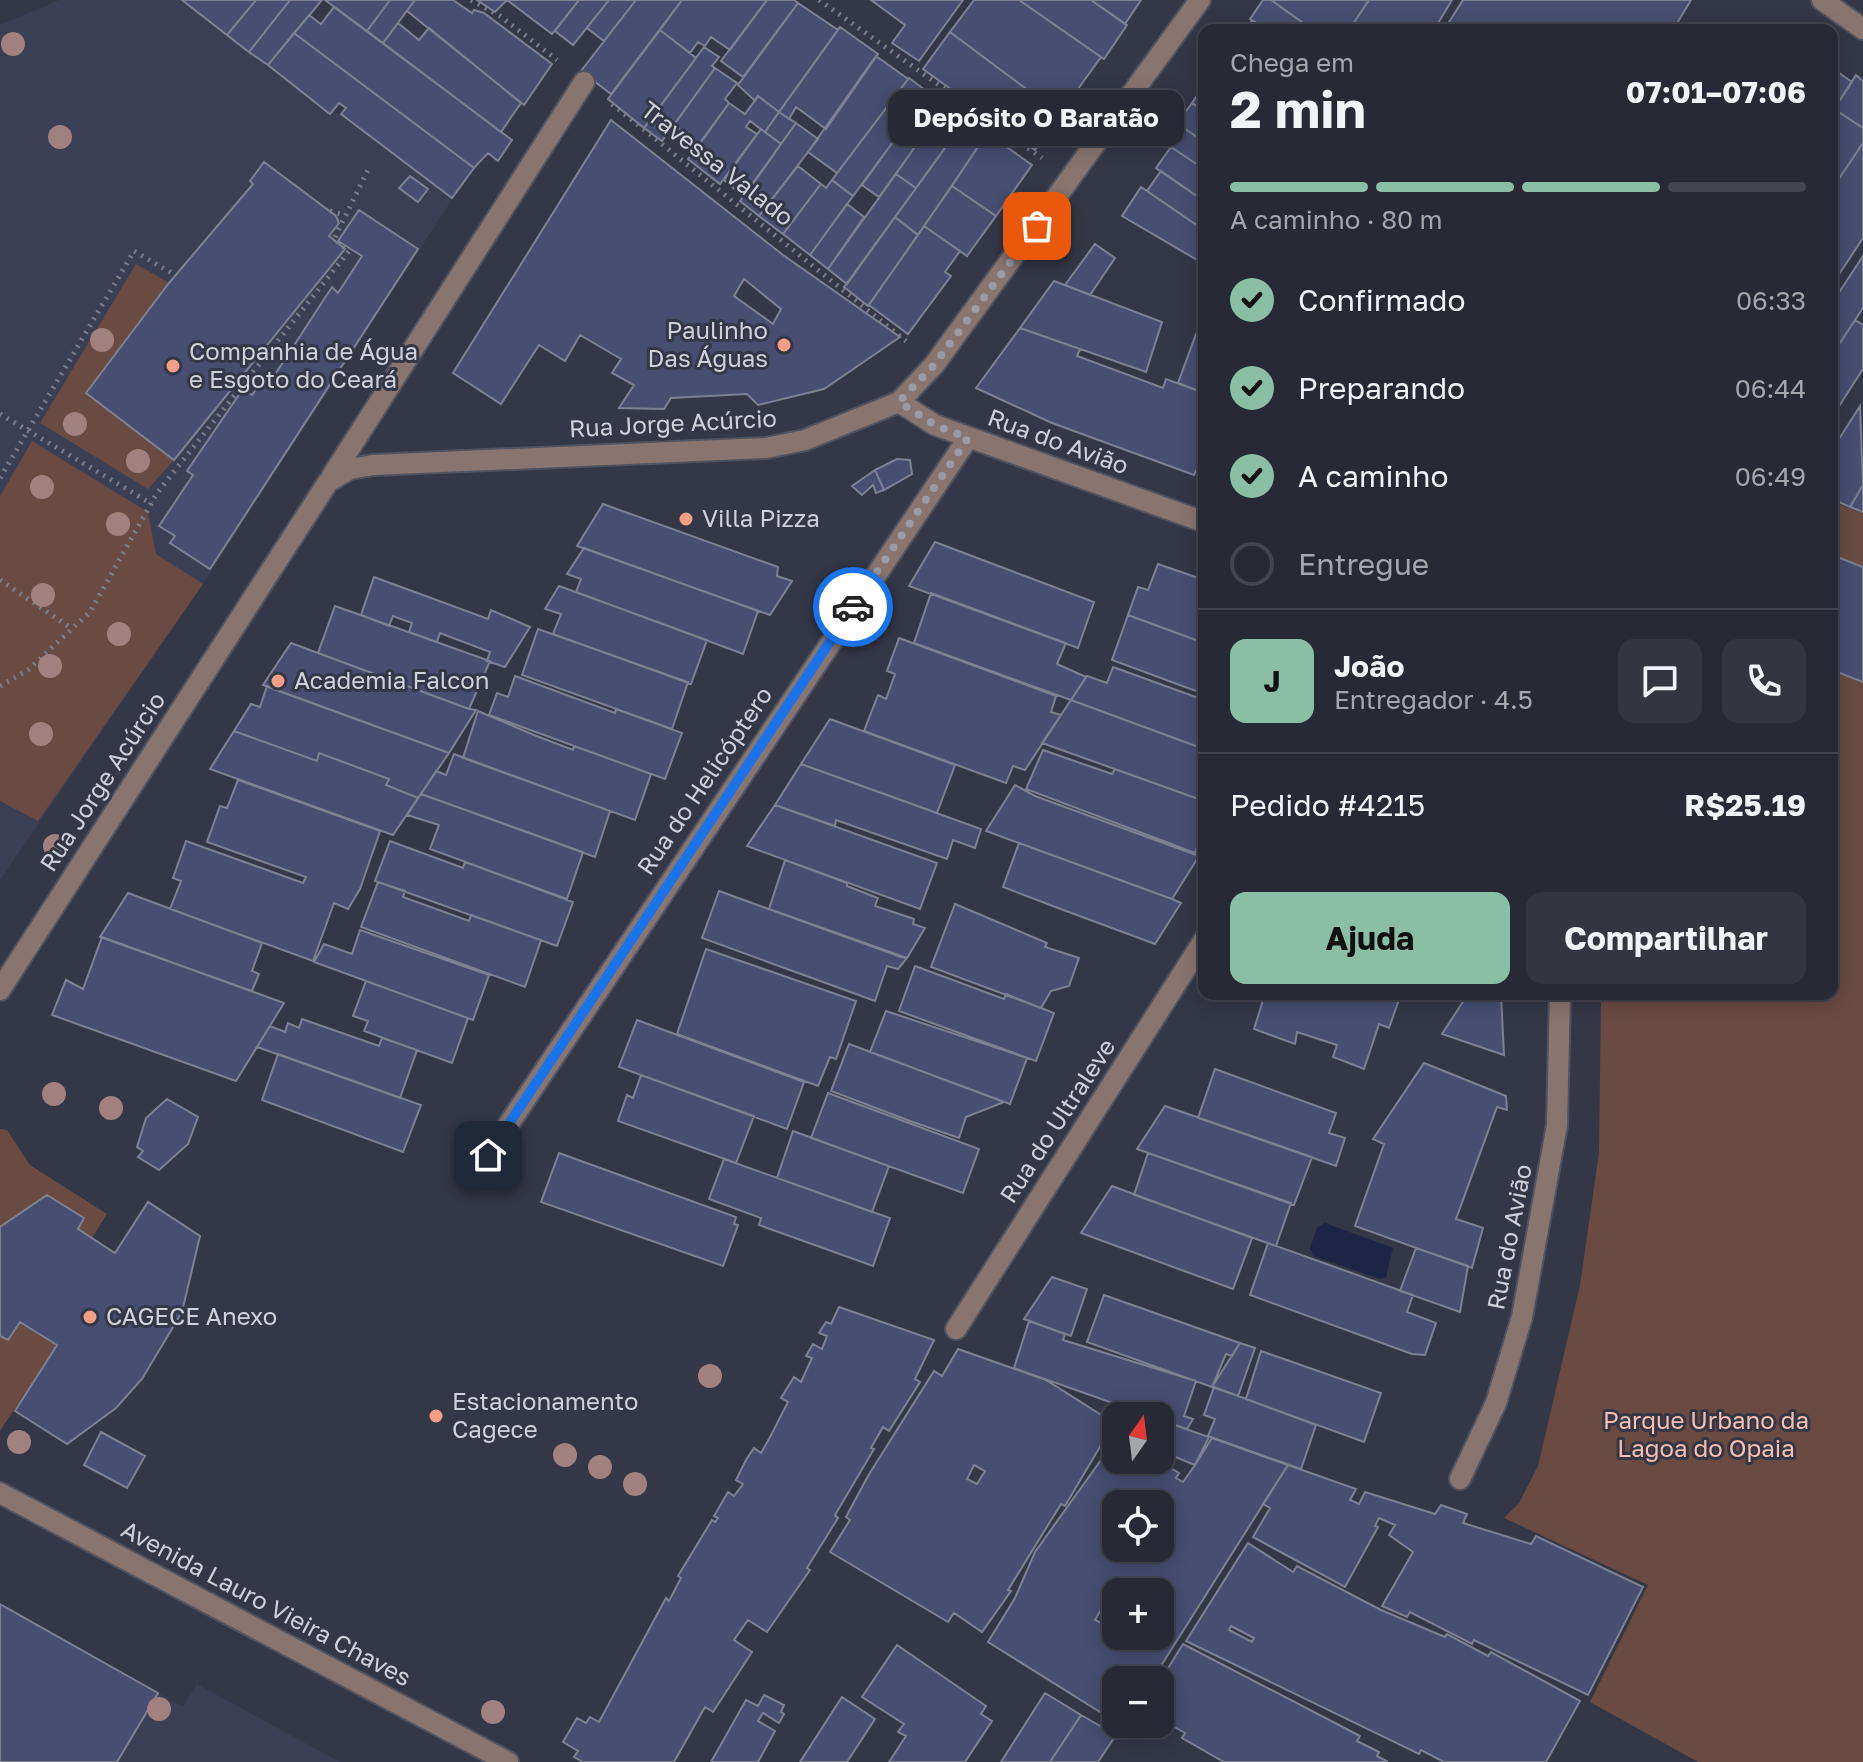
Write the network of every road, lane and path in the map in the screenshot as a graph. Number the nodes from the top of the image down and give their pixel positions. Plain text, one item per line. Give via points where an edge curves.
1 (471, 0) edge
2 (819, 0) edge
3 (1200, 0) edge
4 (1822, 0) edge
5 (1863, 29) edge
6 (584, 82) junction
7 (368, 170) dead end
8 (1072, 179) junction
9 (330, 211) dead end
10 (345, 215) junction
11 (175, 275) dead end
12 (934, 365) junction
13 (899, 402) junction
14 (0, 414) edge
15 (27, 429) junction
16 (968, 438) junction
17 (0, 478) edge
18 (328, 482) junction
19 (152, 504) junction
20 (1198, 520) edge
21 (0, 580) edge
22 (71, 628) junction
23 (0, 686) edge
24 (1198, 949) edge
25 (0, 990) edge
26 (1560, 1000) edge
27 (488, 1155) dead end
28 (956, 1329) dead end
29 (1460, 1479) dead end
30 (0, 1493) edge
31 (508, 1762) edge

1 - 6 path, Travessa Valado via 500,16
2 - 8 path
3 - 8 street, Rua Jorge Acúrcio
4 - 5 street
6 - 12 path, Travessa Valado
6 - 18 street, Rua Jorge Acúrcio
7 - 10 path
8 - 12 street, Rua Jorge Acúrcio
9 - 10 path
10 - 19 path via 334,239 349,251
11 - 15 path via 134,251
12 - 13 street, Rua Jorge Acúrcio
13 - 16 street, Rua do Avião
13 - 18 street, Rua Jorge Acúrcio via 819,436 766,448 373,465 350,469
14 - 15 path
15 - 17 path
15 - 19 path
16 - 20 street, Rua do Avião
16 - 27 street, Rua do Helicóptero
18 - 25 street, Rua Jorge Acúrcio
19 - 22 path via 90,612
21 - 22 path
22 - 23 path via 28,670
24 - 28 street, Rua do Ultraleve
26 - 29 street, Rua do Avião via 1557,1125 1522,1317 1496,1403
30 - 31 street, Avenida Lauro Vieira Chaves

